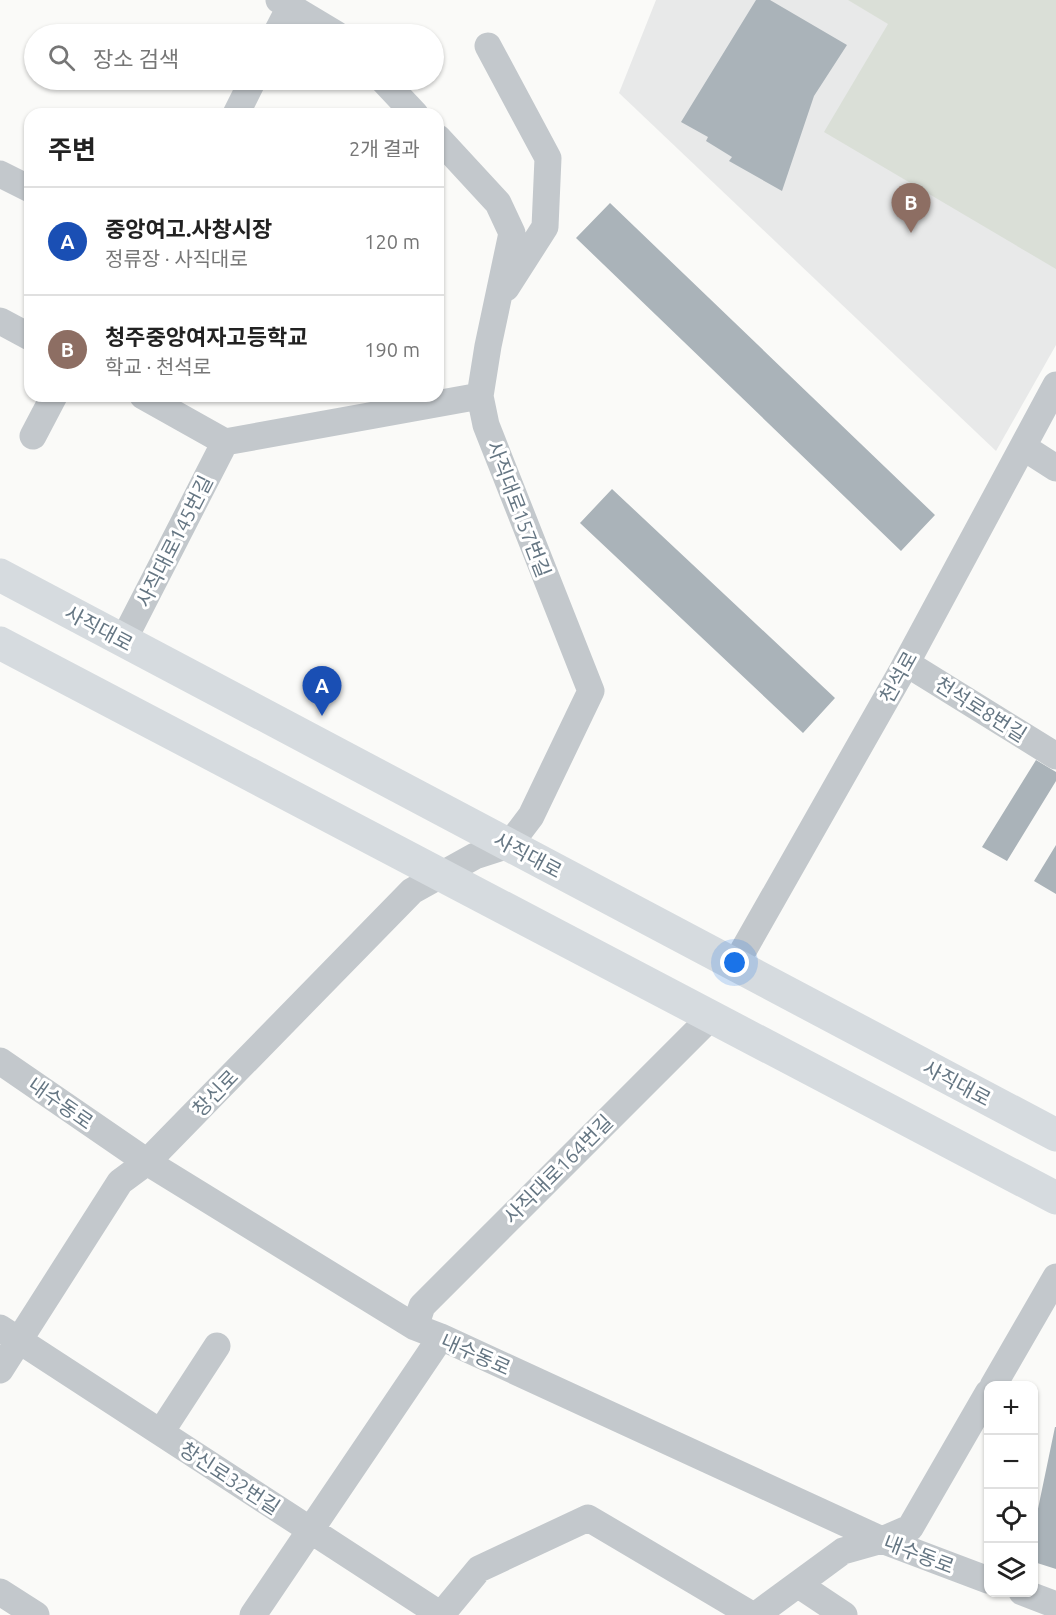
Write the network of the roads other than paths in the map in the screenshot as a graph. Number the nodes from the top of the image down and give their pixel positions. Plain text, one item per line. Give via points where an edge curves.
1 (285, 3) edge
2 (279, 24) edge
3 (320, 24) edge
4 (488, 46) dead end
5 (248, 90) edge
6 (392, 90) edge
7 (239, 108) edge
8 (409, 108) edge
9 (444, 144) edge
10 (0, 174) edge
11 (24, 186) edge
12 (497, 302) junction
13 (0, 321) edge
14 (24, 333) edge
15 (1056, 385) edge
16 (444, 396) edge
17 (480, 396) junction
18 (51, 402) edge
19 (154, 402) edge
20 (415, 402) edge
21 (33, 436) dead end
22 (225, 442) junction
23 (1023, 447) junction
24 (1056, 468) edge
25 (0, 575) edge
26 (123, 641) junction
27 (1, 646) edge
28 (906, 663) junction
29 (1056, 756) edge
30 (509, 845) junction
31 (440, 874) junction
32 (735, 965) junction
33 (711, 1017) junction
34 (0, 1061) edge
35 (1056, 1135) edge
36 (147, 1162) junction
37 (1056, 1198) edge
38 (1056, 1277) edge
39 (415, 1327) junction
40 (10, 1334) edge
41 (441, 1337) junction
42 (217, 1346) dead end
43 (0, 1370) edge
44 (996, 1381) edge
45 (984, 1400) edge
46 (160, 1432) junction
47 (310, 1530) junction
48 (882, 1540) junction
49 (984, 1578) edge
50 (799, 1585) junction
51 (0, 1592) edge
52 (1033, 1597) edge
53 (1056, 1605) edge
54 (36, 1615) edge
55 (253, 1615) edge
56 (441, 1615) edge
57 (754, 1615) edge
58 (844, 1615) edge

1 - 2 street
1 - 3 street
4 - 12 street via 548,158 545,227
5 - 7 street
6 - 8 street
9 - 12 street, 사직대로157번길 via 498,203 512,233
10 - 11 street
12 - 17 street, 사직대로157번길
13 - 14 street
15 - 23 street, 천석로
16 - 17 street
17 - 30 street, 사직대로157번길 via 486,425 591,691 531,816
18 - 21 street
19 - 22 street
20 - 22 street
22 - 26 street, 사직대로145번길
23 - 24 street
23 - 28 street, 천석로
25 - 26 main road, 사직대로
26 - 30 main road, 사직대로
27 - 31 main road
28 - 29 street, 천석로8번길
28 - 32 street, 천석로
30 - 31 street, 창신로 via 475,856
30 - 32 main road, 사직대로
31 - 33 main road
31 - 36 street, 창신로 via 412,891
32 - 35 main road, 사직대로
33 - 37 main road
33 - 39 street, 사직대로164번길 via 422,1306
34 - 36 street, 내수동로
36 - 39 street, 내수동로
36 - 40 street, 창신로 via 120,1182
38 - 44 street
39 - 41 street, 내수동로
40 - 43 street, 창신로
40 - 46 street, 창신로32번길
41 - 47 street
41 - 48 street, 내수동로
42 - 46 street
45 - 48 street via 910,1528
46 - 47 street, 창신로32번길
47 - 55 street
47 - 56 street, 창신로32번길
48 - 49 street, 내수동로
48 - 50 street via 843,1551
50 - 57 street
50 - 58 street
51 - 54 street
52 - 53 street
56 - 57 street, 창신로32번길 via 479,1569 588,1518

